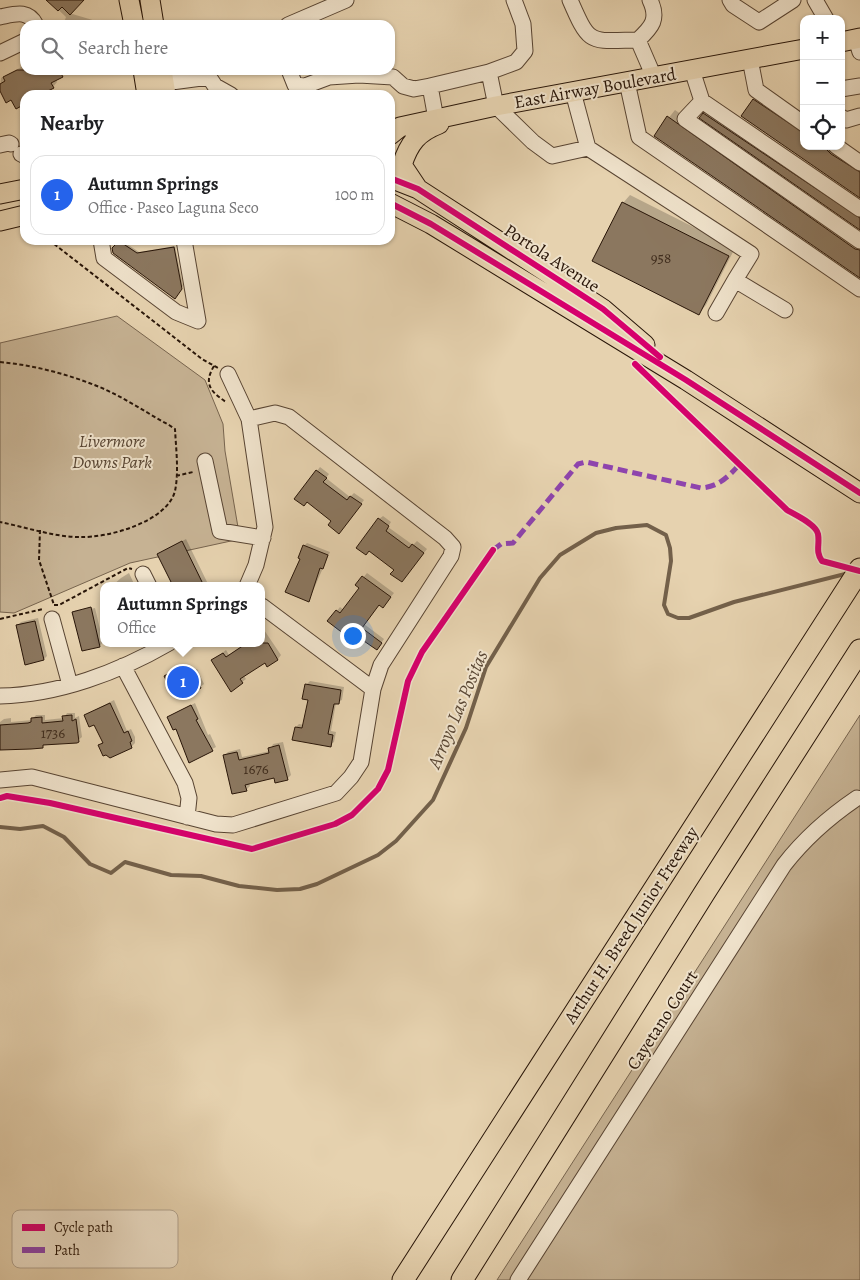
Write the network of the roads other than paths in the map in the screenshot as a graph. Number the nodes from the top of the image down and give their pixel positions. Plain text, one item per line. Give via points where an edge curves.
1 (129, 0) edge
2 (150, 0) edge
3 (346, 0) edge
4 (514, 0) edge
5 (570, 0) edge
6 (650, 0) edge
7 (730, 0) edge
8 (793, 0) edge
9 (815, 0) edge
10 (824, 15) edge
11 (0, 16) edge
12 (33, 20) edge
13 (133, 20) edge
14 (153, 20) edge
15 (300, 20) edge
16 (638, 40) junction
17 (20, 43) edge
18 (800, 50) edge
19 (0, 53) edge
20 (750, 59) junction
21 (692, 70) junction
22 (489, 72) junction
23 (144, 75) edge
24 (292, 75) edge
25 (359, 75) edge
26 (359, 75) edge
27 (654, 77) junction
28 (627, 82) junction
29 (164, 83) edge
30 (430, 86) junction
31 (860, 86) edge
32 (845, 88) edge
33 (147, 90) edge
34 (222, 90) edge
35 (573, 92) junction
36 (702, 101) junction
37 (496, 106) junction
38 (472, 112) junction
39 (860, 116) edge
40 (436, 117) junction
41 (845, 119) edge
42 (395, 120) edge
43 (800, 121) edge
44 (395, 130) edge
45 (418, 134) junction
46 (588, 148) junction
47 (395, 149) edge
48 (842, 150) edge
49 (860, 163) edge
50 (395, 180) edge
51 (418, 189) junction
52 (395, 206) edge
53 (860, 209) edge
54 (20, 217) edge
55 (0, 221) edge
56 (860, 241) edge
57 (102, 245) edge
58 (185, 245) edge
59 (736, 280) junction
60 (860, 289) edge
61 (785, 310) dead end
62 (716, 313) dead end
63 (228, 374) road end
64 (686, 380) junction
65 (249, 419) junction
66 (206, 465) road end
67 (860, 493) edge
68 (262, 538) junction
69 (860, 569) edge
70 (249, 582) edge
71 (265, 608) edge
72 (53, 612) road end
73 (162, 647) edge
74 (857, 655) edge
75 (123, 666) junction
76 (70, 685) junction
77 (374, 688) junction
78 (0, 696) edge
79 (0, 780) edge
80 (857, 798) dead end
81 (187, 817) junction
82 (403, 1280) edge
83 (462, 1280) edge
84 (518, 1280) edge

1 - 13 main road
2 - 14 main road
3 - 15 street
4 - 22 street via 523,24 525,51 516,62
5 - 16 street via 582,29 592,39
6 - 16 street via 656,14 655,22
7 - 8 street via 732,5 759,22
9 - 10 street
11 - 12 street via 19,13
16 - 27 street
17 - 19 street
18 - 20 main road, East Airway Boulevard
20 - 21 main road, East Airway Boulevard
20 - 43 street via 756,90
21 - 27 main road, East Airway Boulevard
21 - 36 street
22 - 30 street
22 - 37 street
23 - 33 main road
24 - 25 street via 295,85 305,86 329,77
26 - 30 street via 393,78 414,89
27 - 28 main road, East Airway Boulevard
28 - 35 main road, East Airway Boulevard
28 - 60 street via 639,138
29 - 34 street via 209,78
30 - 40 street
31 - 32 street
35 - 37 main road, East Airway Boulevard
35 - 46 street
36 - 53 street
36 - 56 street via 685,119
37 - 38 main road, East Airway Boulevard
37 - 46 street via 552,156
38 - 40 main road
38 - 45 main road
39 - 41 street
40 - 42 main road
40 - 44 main road via 400,126
45 - 47 main road
45 - 51 main road via 402,165
46 - 59 street via 751,254
48 - 49 street
50 - 51 main road, Portola Avenue
51 - 64 main road, Portola Avenue via 603,309
52 - 64 main road, Portola Avenue via 431,224
54 - 55 main road
57 - 58 street via 104,258 176,312 198,321
59 - 61 street
59 - 62 street
63 - 65 street
64 - 67 main road, Portola Avenue
65 - 68 street via 265,527
65 - 77 street via 275,413 289,417 446,538 453,547 451,556 381,665
66 - 68 street via 220,531
68 - 70 street
69 - 82 highway, Arthur H. Breed Junior Freeway
71 - 77 street
72 - 76 street
73 - 75 street
74 - 83 highway
75 - 76 street
75 - 81 street via 185,783 189,798
76 - 78 street via 25,696
77 - 81 street via 361,762 336,793 233,825
79 - 81 street via 32,777
80 - 84 street, Cayetano Court via 819,827 784,865

